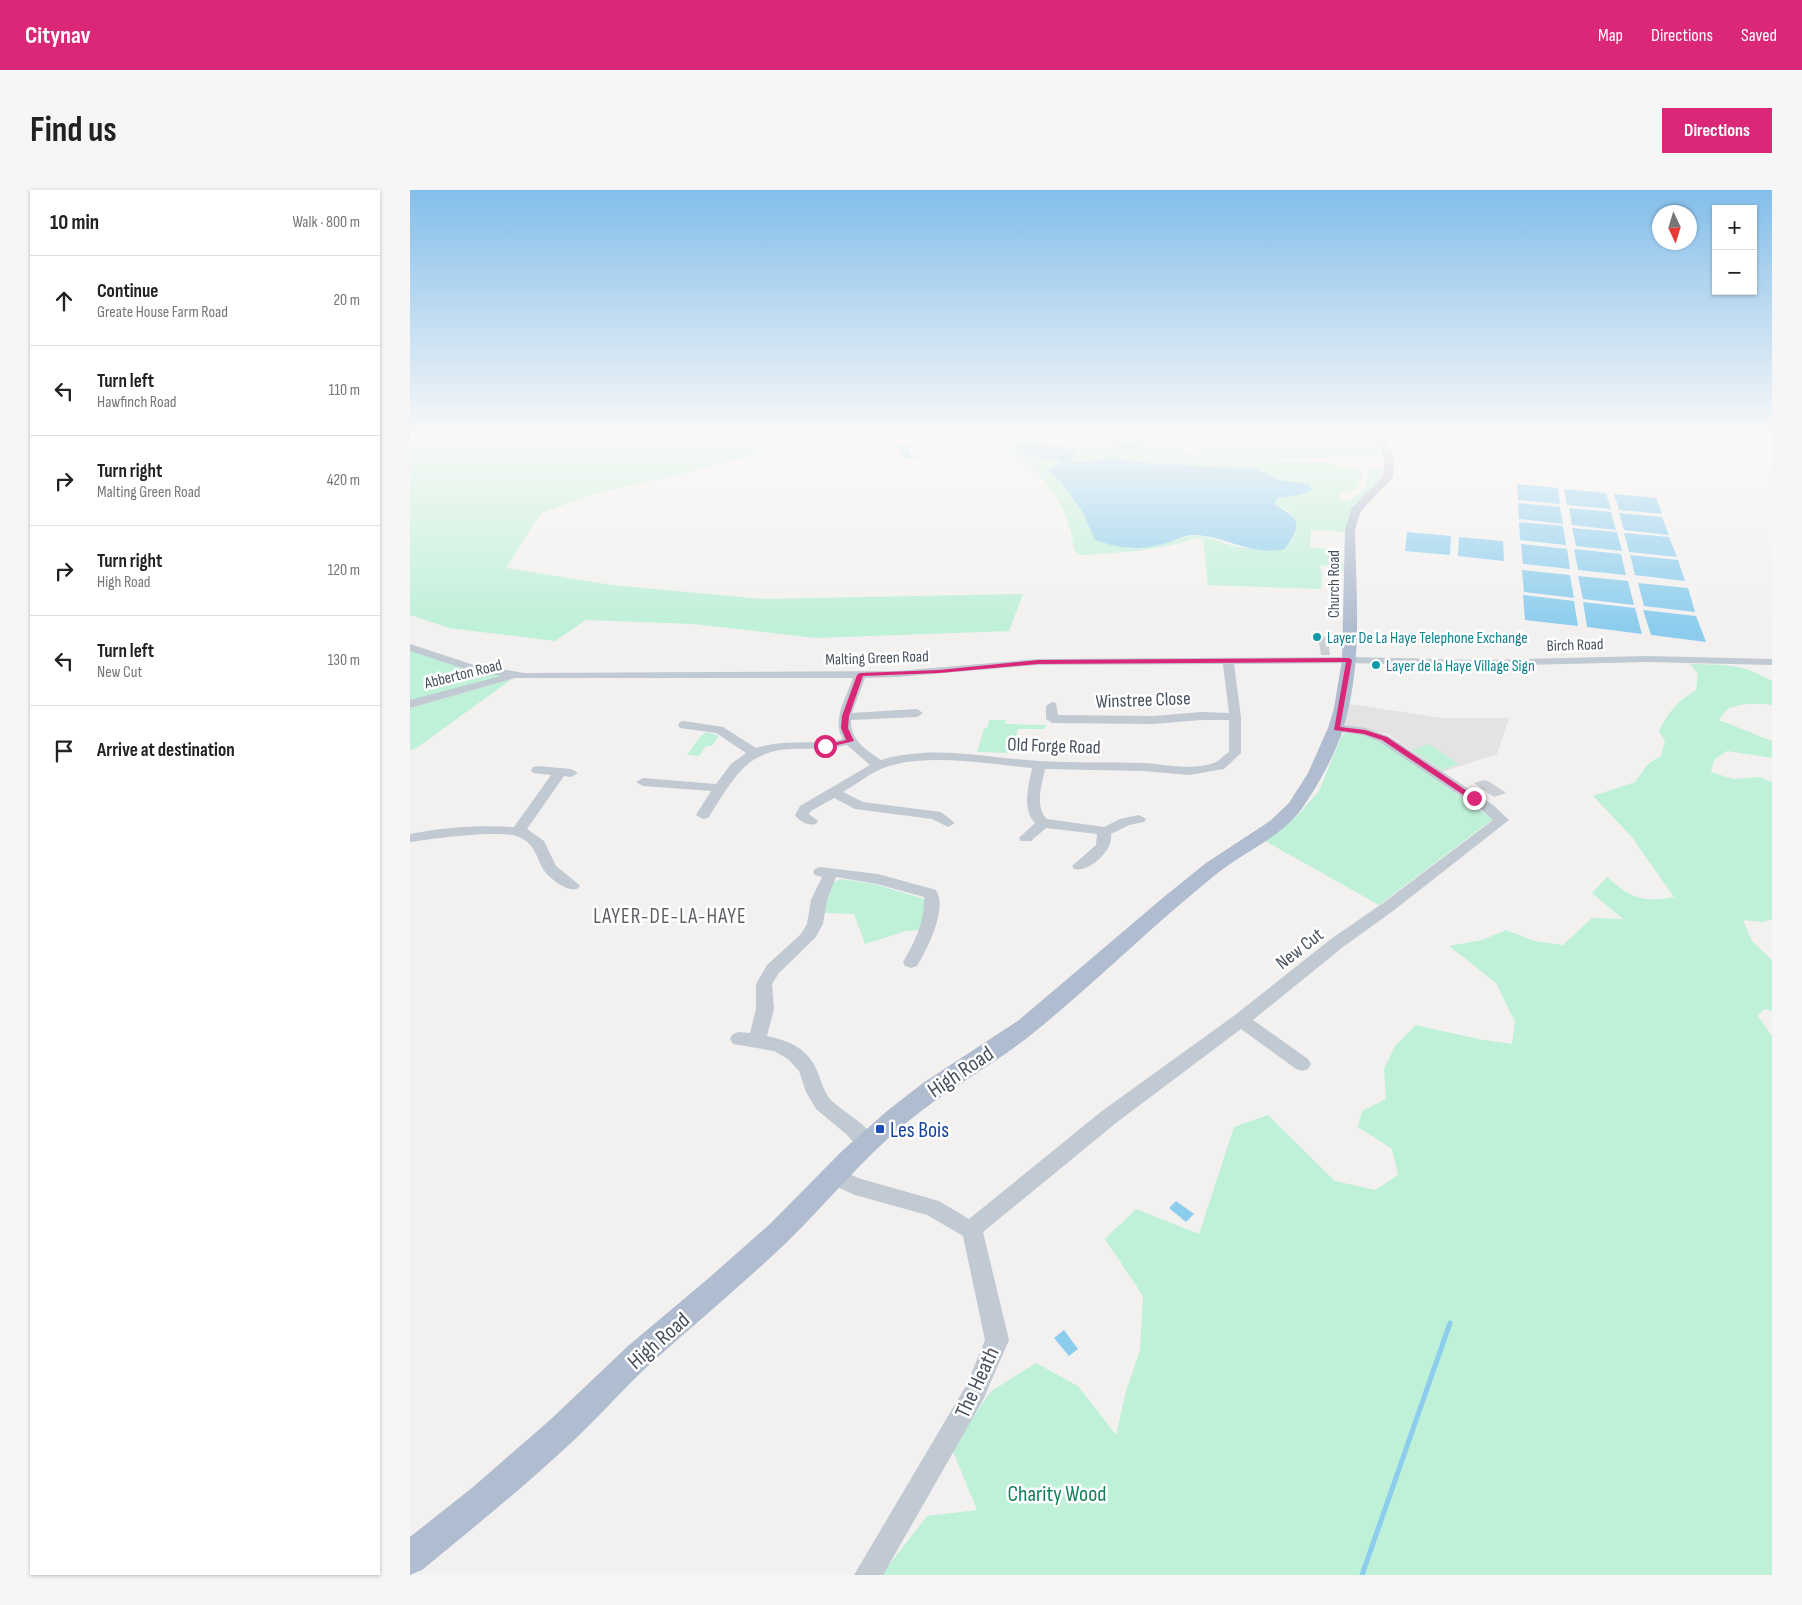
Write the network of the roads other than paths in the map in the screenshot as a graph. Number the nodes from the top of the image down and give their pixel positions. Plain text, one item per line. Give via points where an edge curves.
1 (1367, 499) edge
2 (410, 648) edge
3 (422, 652) junction
4 (410, 657) edge
5 (1349, 660) junction
6 (1228, 661) junction
7 (1772, 662) edge
8 (860, 675) junction
9 (524, 676) junction
10 (410, 704) edge
11 (1052, 706) dead end
12 (917, 713) dead end
13 (846, 716) junction
14 (1235, 717) junction
15 (684, 725) dead end
16 (1336, 728) junction
17 (850, 741) junction
18 (754, 752) junction
19 (879, 765) junction
20 (1039, 765) junction
21 (538, 770) dead end
22 (642, 782) dead end
23 (720, 788) junction
24 (835, 793) junction
25 (703, 815) dead end
26 (1139, 819) dead end
27 (811, 821) dead end
28 (948, 823) dead end
29 (1043, 824) junction
30 (518, 832) junction
31 (1104, 832) junction
32 (410, 838) edge
33 (1026, 838) dead end
34 (1079, 866) dead end
35 (572, 886) dead end
36 (911, 962) dead end
37 (1241, 1020) junction
38 (1302, 1064) dead end
39 (867, 1143) junction
40 (833, 1176) junction
41 (972, 1229) junction
42 (410, 1558) edge
43 (868, 1575) edge

1 - 5 main road, Church Road via 1356,510 1350,529
2 - 3 street, Malting Green Road
3 - 4 street
3 - 9 street, Malting Green Road via 469,666
5 - 6 street, Malting Green Road
5 - 7 street, Birch Road
5 - 16 main road, High Road
6 - 8 street, Malting Green Road via 1038,662 939,672
6 - 14 street, Old Forge Road
8 - 9 street, Malting Green Road
8 - 13 street
9 - 10 street, Abberton Road via 489,682
11 - 14 street, Winstree Close via 1051,724
12 - 13 street
13 - 17 street via 844,728
14 - 20 street, Old Forge Road via 1235,753 1219,766 1205,770
15 - 18 street via 719,730
16 - 37 street, New Cut via 1365,732 1384,739 1502,820 1337,943
16 - 39 main road, High Road via 1308,789 1286,816 1178,894 1027,1026 932,1090
17 - 18 street via 825,746 776,746
17 - 19 street
18 - 23 street via 742,760
19 - 20 street, Old Forge Road via 918,757
19 - 24 street, Old Forge Road
20 - 29 street via 1030,791 1035,816
21 - 30 street via 565,773
22 - 23 street
23 - 25 street
24 - 27 street, Old Forge Road via 805,809 802,815
24 - 28 street via 860,806 936,815
26 - 31 street
29 - 31 street
29 - 33 street
30 - 32 street via 490,830
30 - 35 street via 539,844 550,868
31 - 34 street via 1104,846
36 - 39 street via 921,945 931,913 932,891 825,872 815,924 807,938 773,969 764,984 763,1022 747,1040 784,1047 798,1056 823,1104
37 - 38 street
37 - 41 street, New Cut via 1109,1117
39 - 40 main road, High Road
40 - 41 street via 855,1186 932,1207
40 - 42 main road, High Road via 780,1231 638,1356 561,1431
41 - 43 street, The Heath via 997,1340 975,1392

